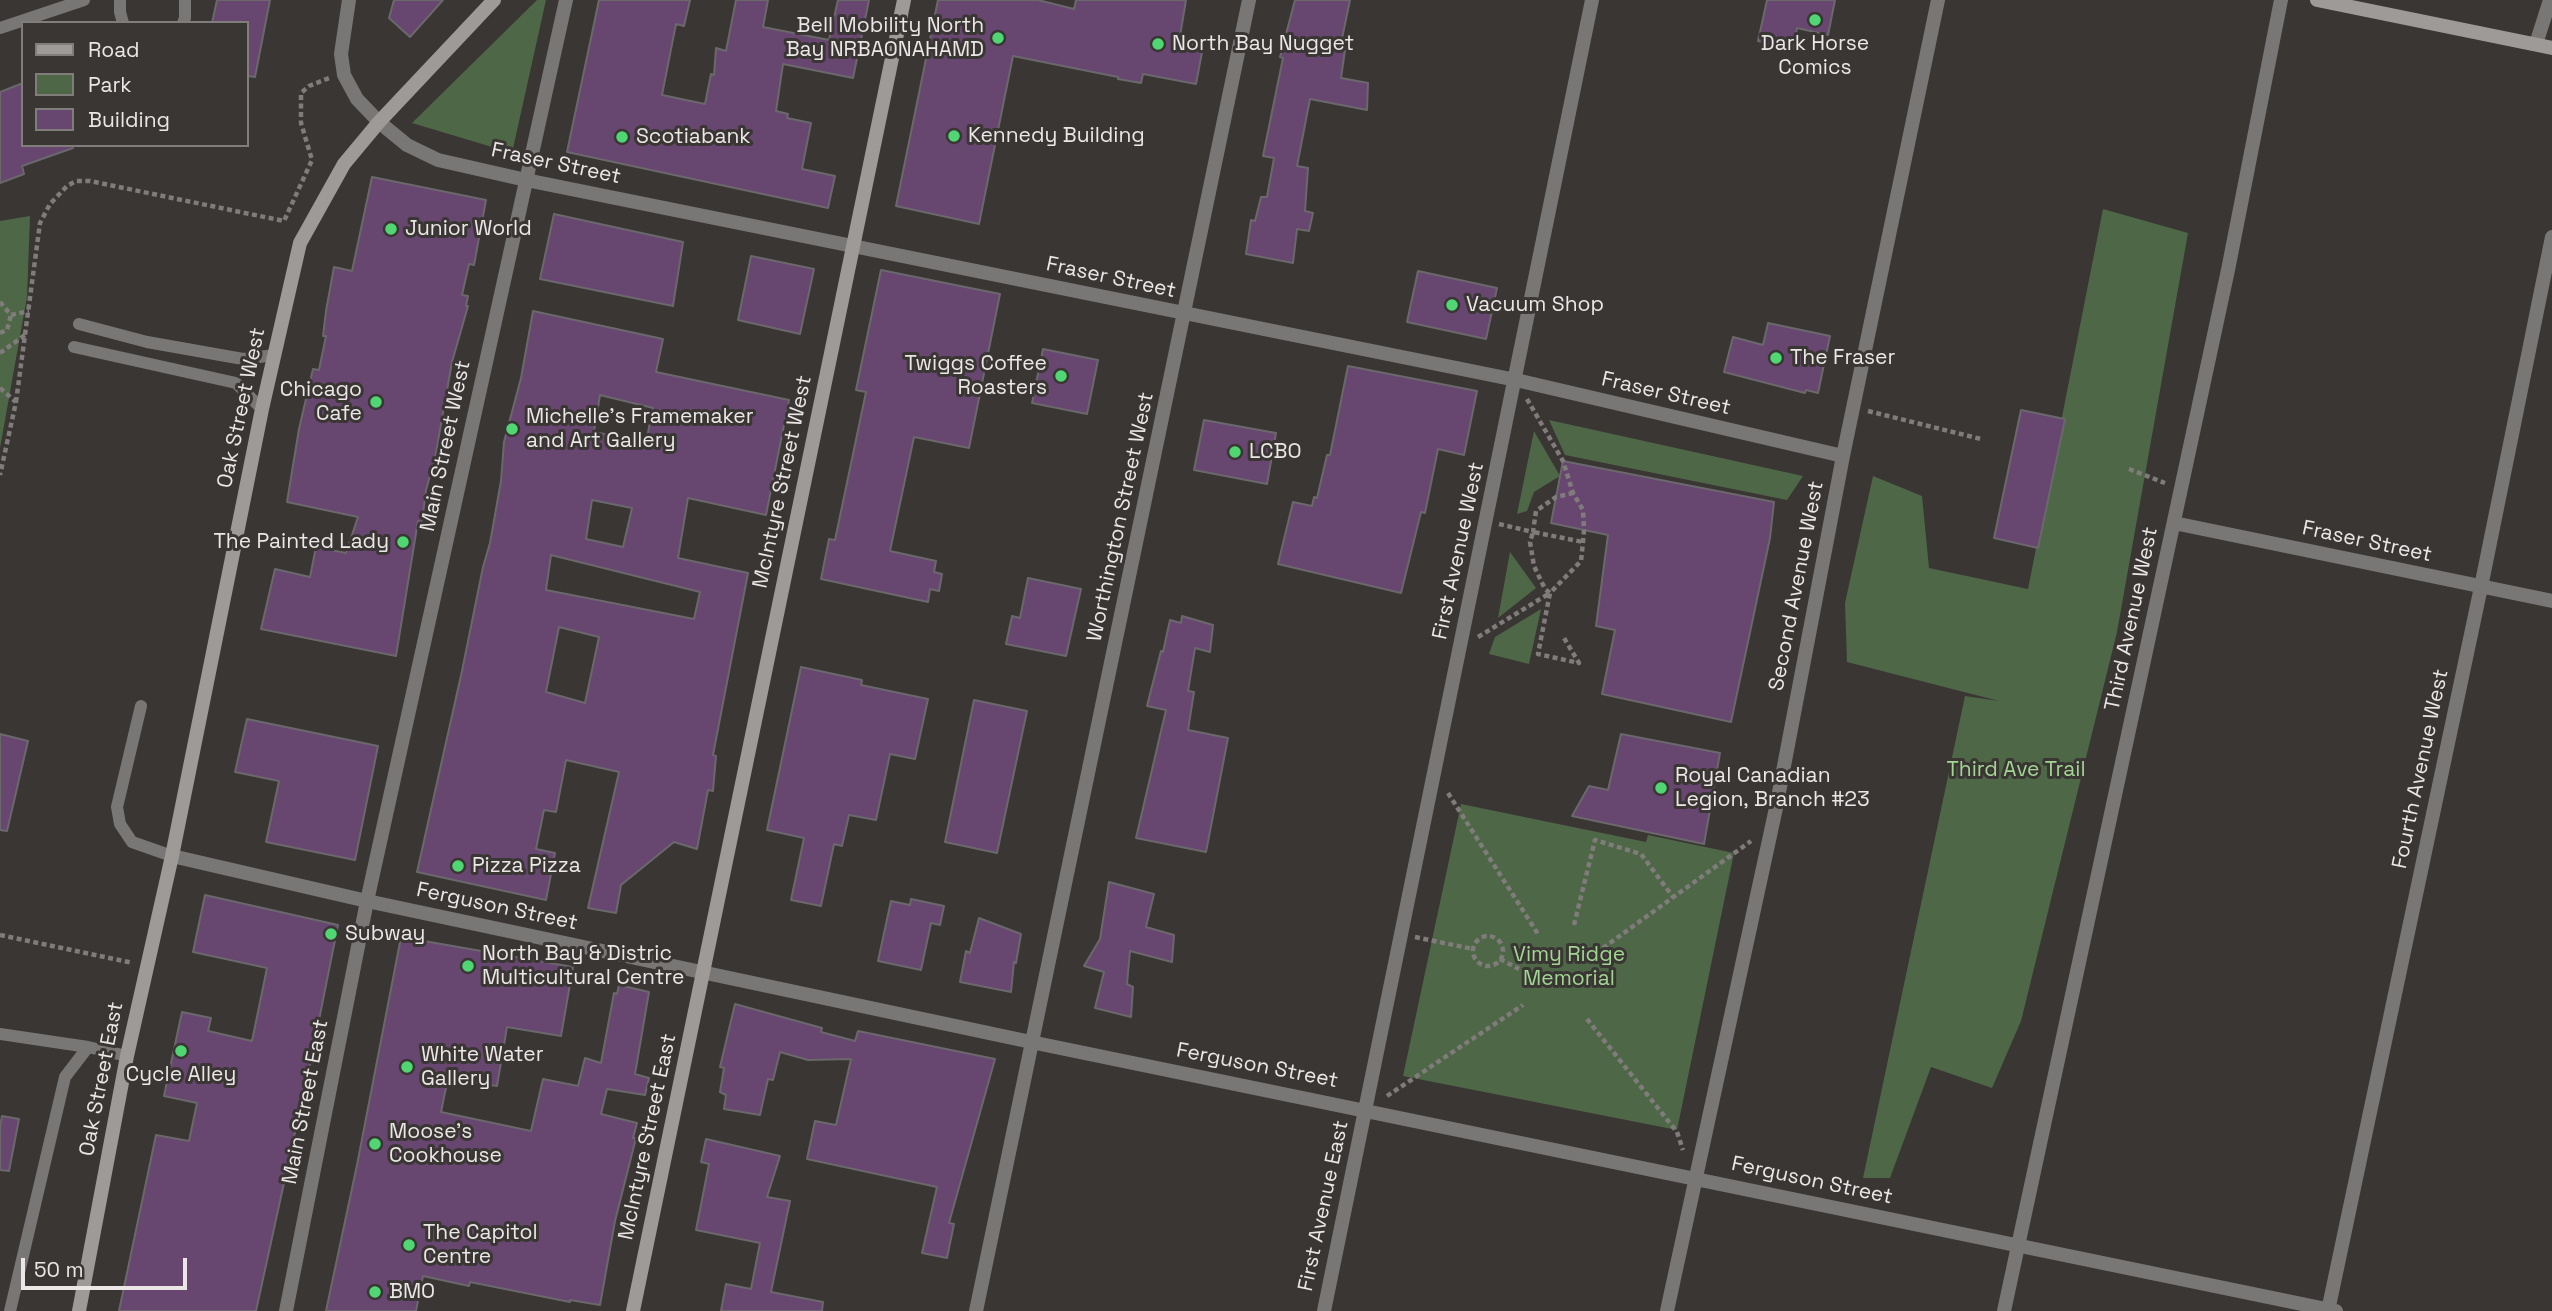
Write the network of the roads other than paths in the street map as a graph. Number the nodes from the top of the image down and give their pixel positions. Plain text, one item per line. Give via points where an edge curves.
1 (84, 0) edge
2 (119, 0) edge
3 (186, 0) edge
4 (349, 0) edge
5 (494, 0) edge
6 (566, 0) edge
7 (904, 0) edge
8 (1249, 0) edge
9 (1592, 0) edge
10 (1938, 0) edge
11 (2281, 0) edge
12 (2317, 0) edge
13 (2550, 0) edge
14 (122, 21) edge
15 (184, 21) edge
16 (0, 28) edge
17 (2536, 44) junction
18 (2552, 48) edge
19 (379, 122) junction
20 (526, 180) junction
21 (2552, 237) edge
22 (852, 246) junction
23 (1185, 315) junction
24 (79, 324) dead end
25 (74, 347) dead end
26 (275, 355) junction
27 (1516, 380) junction
28 (262, 409) junction
29 (1843, 456) junction
30 (2174, 523) junction
31 (2481, 587) junction
32 (2552, 601) edge
33 (141, 706) dead end
34 (172, 856) junction
35 (367, 901) junction
36 (704, 972) junction
37 (0, 1034) edge
38 (1031, 1042) junction
39 (88, 1047) junction
40 (127, 1056) junction
41 (1366, 1110) junction
42 (1694, 1179) junction
43 (2017, 1245) junction
44 (2331, 1310) edge
45 (10, 1311) edge
46 (79, 1311) edge
47 (286, 1311) edge
48 (633, 1311) edge
49 (976, 1311) edge
50 (1324, 1311) edge
51 (1667, 1311) edge
52 (2004, 1311) edge

1 - 16 lane
2 - 14 lane
3 - 15 lane
4 - 19 street via 341,54 344,75
5 - 19 main road, Oak Street West
6 - 20 street, Main Street West
7 - 22 main road, McIntyre Street West
8 - 23 street, Worthington Street West
9 - 27 street, First Avenue West
10 - 29 street, Second Avenue West
11 - 30 street, Third Avenue West
12 - 17 main road
13 - 17 street
17 - 18 main road
19 - 20 street, Fraser Street via 407,145 438,160
19 - 26 main road, Oak Street West via 344,164 300,243
20 - 22 street, Fraser Street
20 - 35 street, Main Street West
21 - 31 street, Fourth Avenue West
22 - 23 street, Fraser Street
22 - 36 main road, McIntyre Street West
23 - 27 street, Fraser Street
23 - 38 street, Worthington Street West
24 - 26 lane via 243,359
25 - 28 lane via 236,383
26 - 28 main road, Oak Street West
27 - 29 street, Fraser Street
27 - 41 street, First Avenue West
28 - 34 main road, Oak Street West
29 - 42 street, Second Avenue West via 1772,827
30 - 31 street, Fraser Street
30 - 43 street, Third Avenue West
31 - 32 street, Fraser Street
31 - 44 street, Fourth Avenue West
33 - 34 lane via 117,807 120,824 132,842
34 - 35 street, Ferguson Street
34 - 40 main road, Oak Street East
35 - 36 street, Ferguson Street
35 - 47 street, Main Street East
36 - 38 street, Ferguson Street
36 - 48 main road, McIntyre Street East
37 - 39 lane
38 - 41 street, Ferguson Street
38 - 49 street, Worthington Street West
39 - 40 lane
39 - 45 lane via 65,1077
40 - 46 main road, Oak Street East
41 - 42 street, Ferguson Street
41 - 50 street, First Avenue East
42 - 43 street, Ferguson Street
42 - 51 street, Second Avenue West
43 - 44 street, Ferguson Street
43 - 52 street, Third Avenue West

